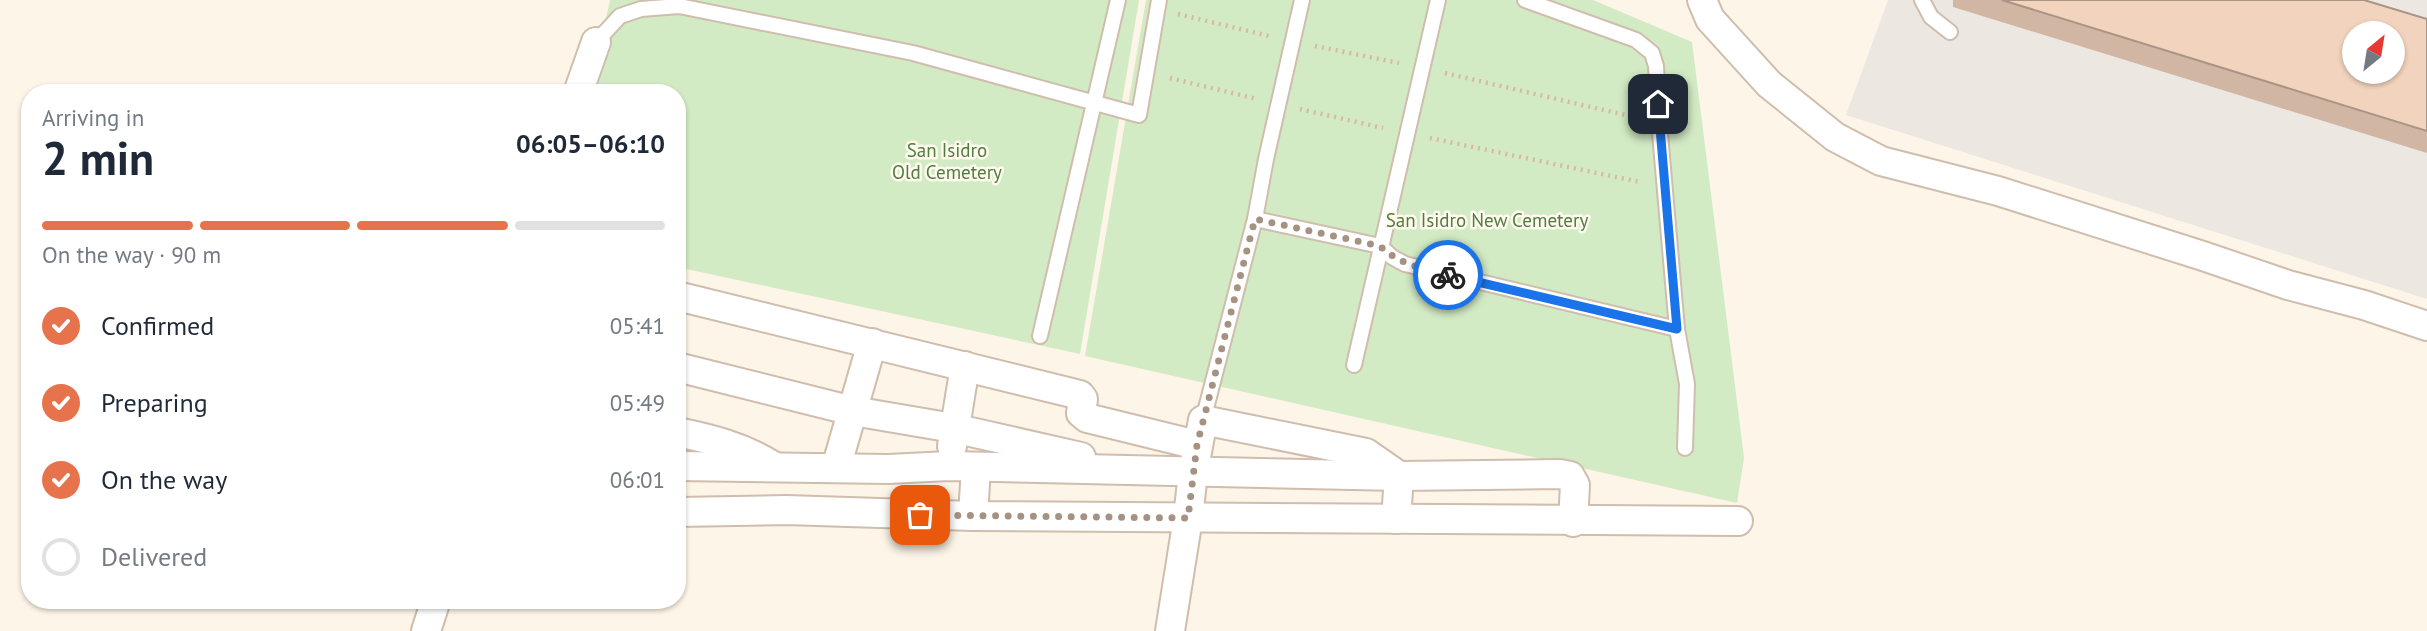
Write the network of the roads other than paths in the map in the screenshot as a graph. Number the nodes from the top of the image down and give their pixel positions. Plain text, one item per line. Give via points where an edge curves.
1 (1118, 0) edge
2 (1301, 0) edge
3 (1438, 0) edge
4 (1525, 0) edge
5 (1702, 0) edge
6 (1922, 0) edge
7 (1158, 5) edge
8 (1950, 32) dead end
9 (596, 42) joint
10 (581, 84) edge
11 (1096, 103) junction
12 (1255, 219) junction
13 (1380, 246) junction
14 (686, 298) edge
15 (2427, 326) edge
16 (1677, 329) junction
17 (1040, 336) dead end
18 (872, 343) junction
19 (1354, 365) dead end
20 (964, 366) junction
21 (686, 369) edge
22 (853, 411) junction
23 (953, 428) junction
24 (686, 434) edge
25 (1197, 446) junction
26 (1685, 448) dead end
27 (686, 466) edge
28 (963, 466) junction
29 (836, 468) junction
30 (783, 469) junction
31 (1144, 472) junction
32 (1399, 476) junction
33 (786, 510) junction
34 (686, 512) edge
35 (973, 516) junction
36 (1188, 518) junction
37 (1396, 519) junction
38 (1738, 521) dead end
39 (1573, 522) junction
40 (433, 609) edge
41 (426, 631) edge
42 (1170, 631) edge

1 - 11 lane
2 - 12 lane
3 - 13 lane
4 - 16 lane via 1636,40 1652,52
5 - 15 street via 1710,19 1769,85 1835,137 1881,161 1998,191
6 - 8 lane via 1931,18
7 - 11 lane via 1139,115
9 - 10 street
9 - 11 lane via 620,16 679,6 914,52
11 - 17 lane
12 - 13 lane
12 - 25 lane
13 - 16 lane via 1405,264
13 - 19 lane
14 - 18 street
16 - 26 lane via 1687,384
18 - 20 street
18 - 22 street
20 - 23 street
20 - 25 street via 1080,395 1087,418
21 - 22 street
22 - 23 street
22 - 29 street
23 - 28 street
23 - 31 street
24 - 30 street via 736,447
25 - 31 street
25 - 32 street
25 - 32 street via 1366,453
25 - 36 street
27 - 30 street
28 - 29 street
28 - 31 street
28 - 35 street
29 - 30 street
30 - 33 street
32 - 37 street
32 - 39 street via 1570,476 1575,485
33 - 34 street
33 - 35 street
35 - 36 street
36 - 37 street
36 - 42 street
37 - 39 street
38 - 39 street
40 - 41 street

